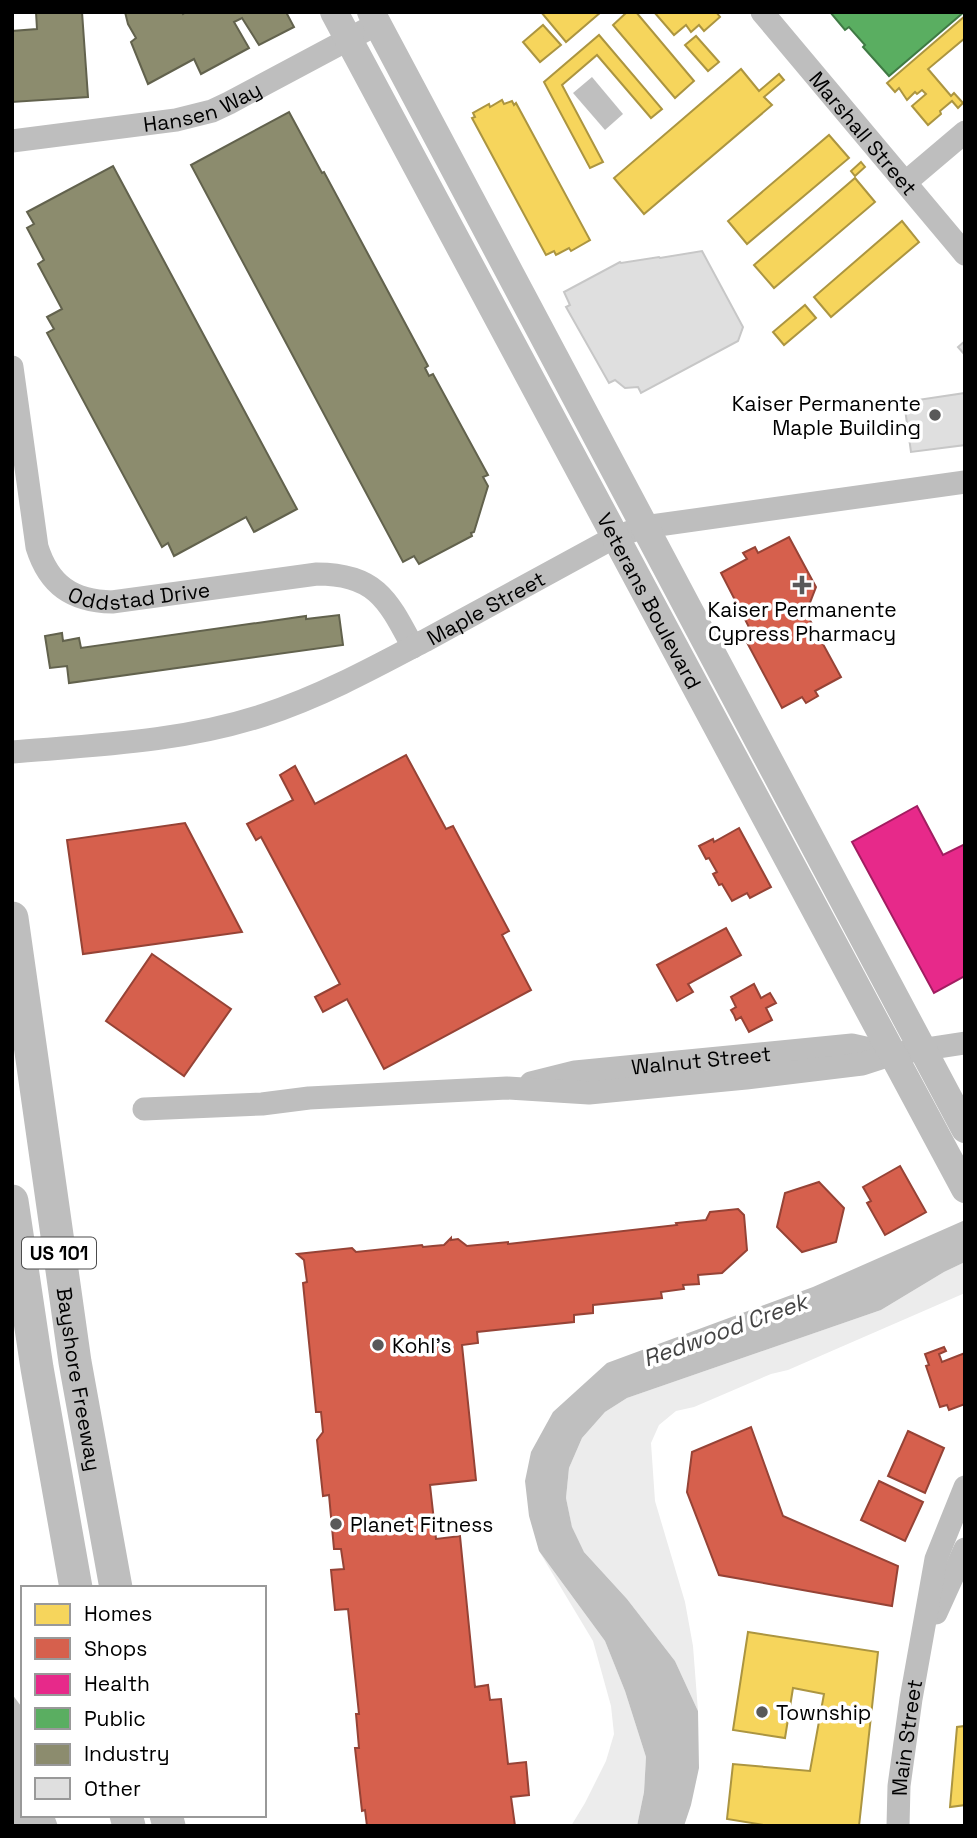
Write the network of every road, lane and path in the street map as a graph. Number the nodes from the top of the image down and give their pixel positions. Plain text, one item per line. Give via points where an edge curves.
1 (334, 12) edge
2 (762, 12) edge
3 (374, 18) edge
4 (349, 40) junction
5 (965, 132) edge
6 (12, 141) edge
7 (906, 182) junction
8 (965, 254) edge
9 (514, 348) junction
10 (12, 366) edge
11 (560, 369) junction
12 (965, 482) edge
13 (644, 527) junction
14 (615, 537) junction
15 (413, 647) junction
16 (21, 752) edge
17 (12, 918) edge
18 (965, 1043) edge
19 (922, 1050) junction
20 (893, 1054) junction
21 (144, 1109) dead end
22 (965, 1129) edge
23 (965, 1189) edge
24 (12, 1201) edge
25 (965, 1487) edge
26 (965, 1549) edge
27 (76, 1586) edge
28 (116, 1586) edge
29 (921, 1648) junction
30 (898, 1826) edge

1 - 4 main road, Veterans Boulevard
2 - 7 street, Marshall Street
3 - 4 street, Hansen Way
3 - 11 main road, Veterans Boulevard
4 - 6 street, Hansen Way via 212,111 176,120
4 - 9 main road, Veterans Boulevard
5 - 7 street
7 - 8 street, Marshall Street
9 - 11 main road
9 - 14 main road, Veterans Boulevard
10 - 15 street, Oddstad Drive via 37,547 51,577 64,589 95,602 113,602 317,574 348,576 380,594
11 - 13 main road, Veterans Boulevard
12 - 13 street, Maple Street
13 - 14 street, Maple Street
13 - 19 main road, Veterans Boulevard
14 - 15 street, Maple Street
14 - 20 main road, Veterans Boulevard
15 - 16 street, Maple Street via 326,691 233,724 148,741
17 - 28 highway, Bayshore Freeway / US 101 via 73,1348
18 - 19 street, Walnut Street
19 - 20 street, Walnut Street
19 - 22 main road, Veterans Boulevard
20 - 21 street, Walnut Street via 863,1064 589,1093 507,1088
20 - 23 main road, Veterans Boulevard
24 - 27 highway, Bayshore Freeway / US 101
25 - 29 street, Main Street via 936,1559
26 - 29 street, Main Street
29 - 30 street, Main Street via 905,1737

